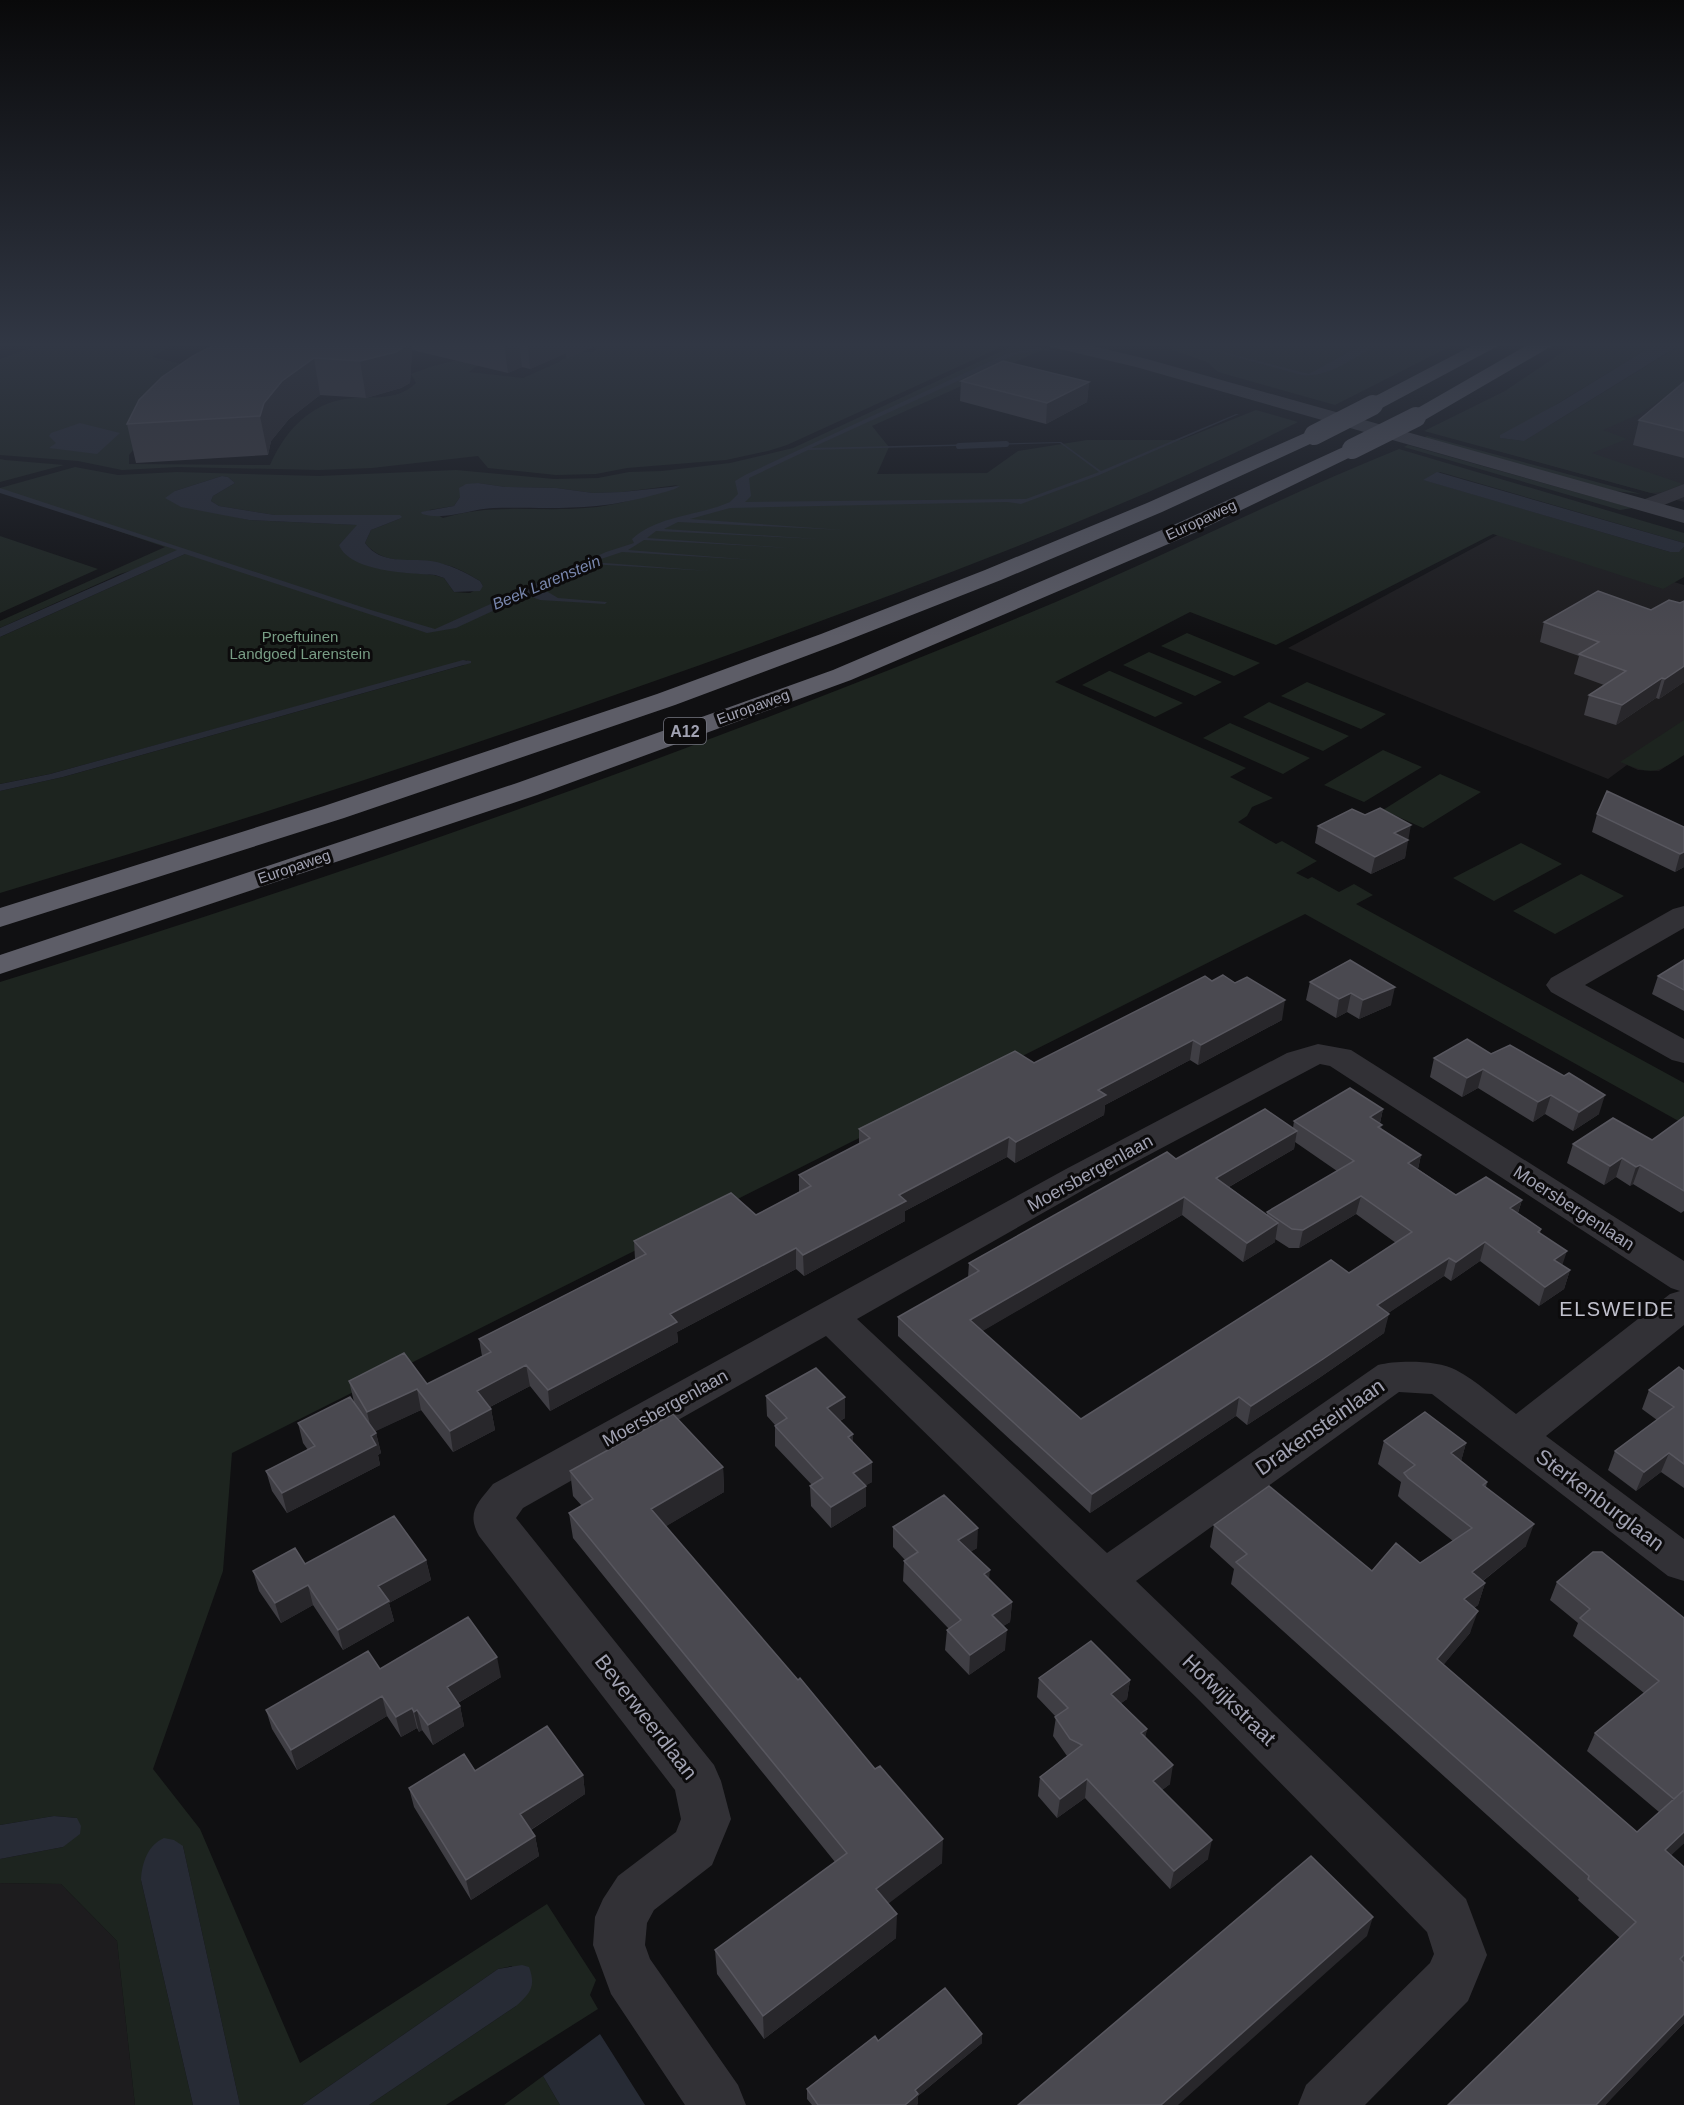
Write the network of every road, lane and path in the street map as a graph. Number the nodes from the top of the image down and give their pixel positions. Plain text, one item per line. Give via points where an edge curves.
1 (1301, 441) edge
2 (1368, 441) edge
3 (1418, 441) edge
4 (1684, 490) edge
5 (1647, 506) junction
6 (1684, 517) edge
7 (1684, 915) edge
8 (0, 918) edge
9 (0, 965) edge
10 (1684, 1053) edge
11 (1684, 1279) edge
12 (1684, 1304) edge
13 (831, 1317) junction
14 (1517, 1436) junction
15 (494, 1514) joint
16 (1684, 1563) edge
17 (1104, 1579) junction
18 (718, 2105) edge
19 (1326, 2105) edge

1 - 8 highway, Europaweg / A12, bridge via 1069,545 782,657 353,807
2 - 9 highway, Europaweg / A12, bridge via 1186,528 842,675 526,789
3 - 5 main road
4 - 5 street
5 - 6 main road
7 - 10 street via 1562,985
11 - 13 street, Moersbergenlaan via 1339,1057 1318,1054 1299,1060 1079,1178
12 - 14 street
13 - 15 street, Moersbergenlaan via 508,1496
13 - 17 street, Hofwijkstraat
14 - 16 street, Sterkenburglaan
14 - 17 street, Drakensteinlaan via 1441,1380 1392,1376
15 - 18 street, Beverweerdlaan via 494,1524 698,1781 706,1819 694,1848 636,1893 621,1917 619,1945 630,1975
17 - 19 street, Hofwijkstraat via 1448,1917 1461,1955 1449,1982

